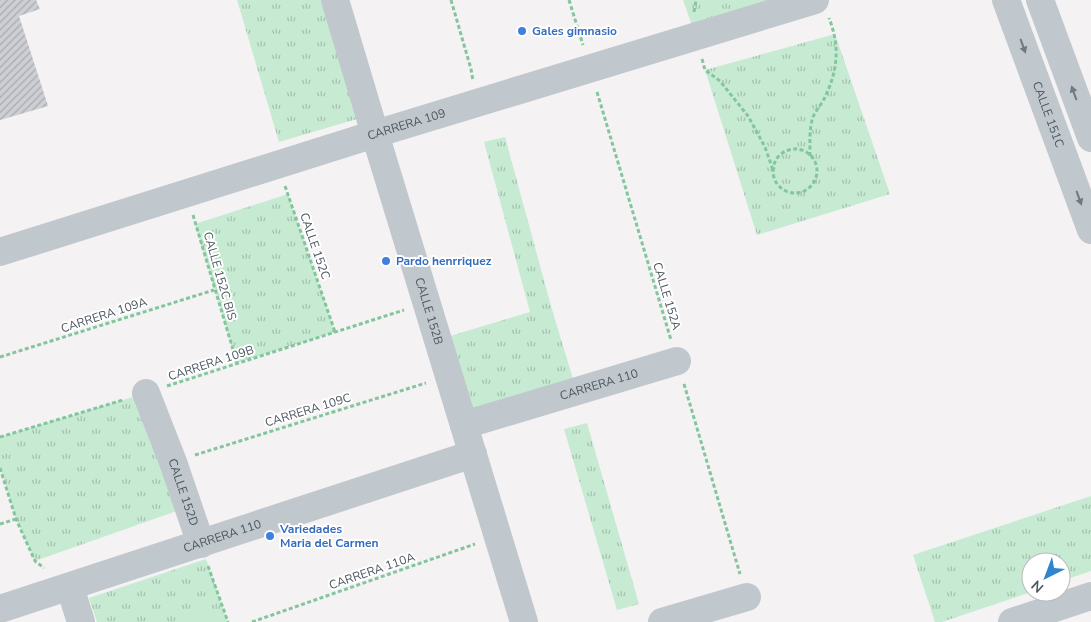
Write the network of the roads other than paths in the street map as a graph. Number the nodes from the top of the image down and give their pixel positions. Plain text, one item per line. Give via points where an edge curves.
1 (335, 0) edge
2 (1006, 0) edge
3 (1040, 0) edge
4 (822, 8) edge
5 (374, 134) junction
6 (1091, 138) edge
7 (1091, 230) edge
8 (0, 252) edge
9 (677, 361) road end
10 (146, 393) road end
11 (464, 425) junction
12 (473, 454) junction
13 (201, 544) junction
14 (70, 587) junction
15 (1091, 596) edge
16 (747, 597) road end
17 (0, 609) edge
18 (81, 622) edge
19 (524, 622) edge
20 (662, 622) edge
21 (1012, 622) edge

1 - 5 street, CALLE 152B
2 -> 7 street, CALLE 151C
6 -> 3 street
4 - 5 street, CARRERA 109 via 694,37
5 - 8 street, CARRERA 109
5 - 11 street, CALLE 152B
9 - 11 street, CARRERA 110
10 - 13 street, CALLE 152D
11 - 12 street, CALLE 152B
12 - 13 street, CARRERA 110
12 - 19 street, CALLE 152B
13 - 14 street, CARRERA 110
14 - 17 street, CARRERA 110
14 - 18 street
15 - 21 street
16 - 20 street

